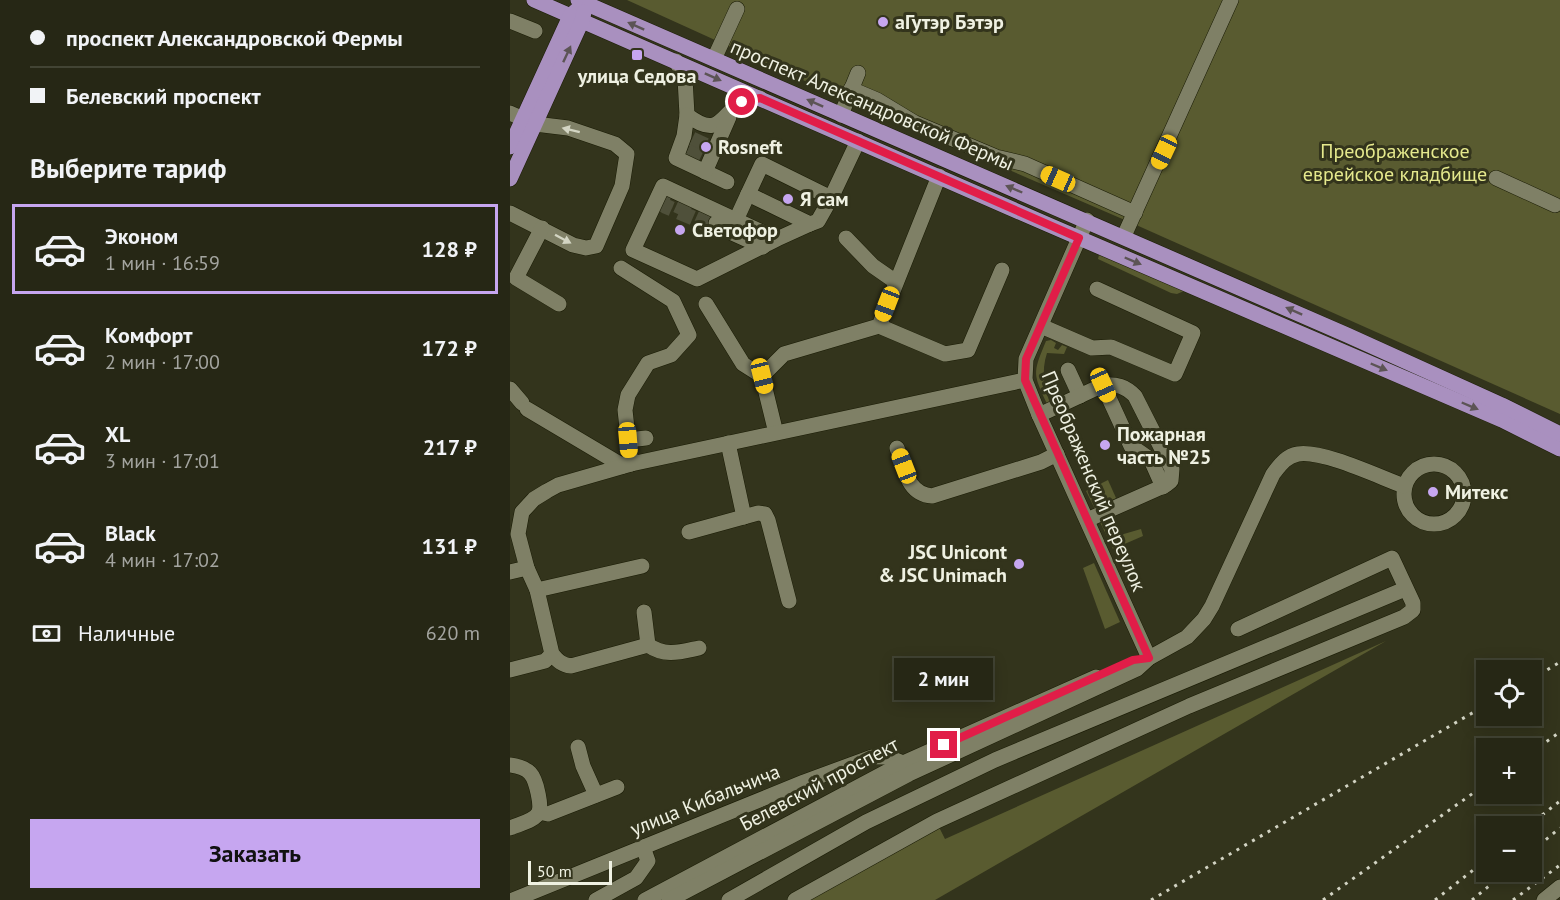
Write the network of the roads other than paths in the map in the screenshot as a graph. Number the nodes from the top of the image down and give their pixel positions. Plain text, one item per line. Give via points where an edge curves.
1 (534, 0) edge
2 (1231, 0) edge
3 (581, 2) edge
4 (736, 9) dead end
5 (576, 19) junction
6 (510, 21) edge
7 (535, 31) dead end
8 (714, 59) junction
9 (675, 61) junction
10 (858, 73) dead end
11 (851, 89) junction
12 (760, 98) junction
13 (733, 107) junction
14 (687, 115) junction
15 (841, 115) junction
16 (522, 119) edge
17 (858, 141) junction
18 (510, 147) edge
19 (698, 151) junction
20 (939, 176) junction
21 (510, 178) edge
22 (1496, 178) dead end
23 (728, 182) dead end
24 (748, 194) junction
25 (831, 198) junction
26 (1555, 205) dead end
27 (510, 213) edge
28 (1133, 217) junction
29 (736, 220) junction
30 (1087, 220) junction
31 (810, 224) junction
32 (717, 226) tunnel mouth
33 (542, 228) junction
34 (1124, 236) junction
35 (846, 238) dead end
36 (1079, 238) junction
37 (777, 239) junction
38 (763, 246) junction
39 (626, 258) junction
40 (1002, 270) dead end
41 (896, 282) junction
42 (1097, 289) dead end
43 (558, 304) dead end
44 (706, 304) dead end
45 (879, 326) junction
46 (1041, 326) junction
47 (1068, 370) dead end
48 (762, 376) junction
49 (1419, 376) junction
50 (1025, 380) junction
51 (1103, 385) junction
52 (510, 389) edge
53 (1080, 396) junction
54 (1039, 415) junction
55 (774, 424) dead end
56 (1560, 434) edge
57 (646, 438) dead end
58 (628, 440) junction
59 (728, 443) junction
60 (897, 448) dead end
61 (1560, 449) edge
62 (1057, 454) junction
63 (627, 465) junction
64 (1404, 486) junction
65 (1163, 487) junction
66 (744, 517) junction
67 (1087, 520) junction
68 (689, 532) dead end
69 (642, 566) dead end
70 (527, 568) junction
71 (510, 572) edge
72 (1405, 589) junction
73 (537, 590) junction
74 (789, 601) dead end
75 (644, 612) dead end
76 (1238, 629) dead end
77 (648, 645) junction
78 (699, 648) dead end
79 (552, 654) junction
80 (1149, 658) junction
81 (510, 670) edge
82 (578, 747) dead end
83 (510, 765) edge
84 (906, 769) junction
85 (617, 787) dead end
86 (596, 795) junction
87 (539, 812) junction
88 (510, 828) edge
89 (643, 847) junction
90 (1560, 887) edge
91 (513, 900) edge
92 (596, 900) edge
93 (645, 900) edge
94 (669, 900) edge
95 (729, 900) edge
96 (795, 900) edge
97 (1544, 900) edge

1 - 5 main road, проспект Александровской Фермы
2 - 28 street
3 - 5 main road
8 -> 3 main road, проспект Александровской Фермы
4 - 8 street
5 - 9 main road, проспект Александровской Фермы
5 - 16 main road
6 - 7 street
15 -> 8 main road, проспект Александровской Фермы
9 -> 12 main road, проспект Александровской Фермы
9 - 14 street via 687,86
10 - 11 street
11 - 15 street
11 - 28 street via 915,123 996,157 1025,164
12 - 13 street
12 - 17 main road, проспект Александровской Фермы
13 - 14 street via 712,127
13 - 19 street
14 - 19 street
30 -> 15 main road, проспект Александровской Фермы
16 - 18 main road
16 - 21 main road
33 -> 16 street via 573,244 596,246 622,186 627,154 615,144 568,128
17 - 20 main road, проспект Александровской Фермы
17 - 25 street
19 - 23 street
20 - 36 main road, проспект Александровской Фермы
20 - 41 street
22 - 26 street
24 - 25 street via 762,164
24 - 29 street
24 - 31 street
25 - 31 street via 818,221
27 - 33 street
28 - 34 street
29 - 37 street
29 - 39 street via 663,186
30 - 34 main road, проспект Александровской Фермы
30 - 36 street, Преображенский переулок
31 - 37 street
32 - 38 street
33 - 43 street via 516,278
49 -> 34 main road, проспект Александровской Фермы via 1347,335
35 - 41 street via 873,266
36 - 46 street, Преображенский переулок
36 -> 49 main road, проспект Александровской Фермы via 1341,351
37 - 38 street
38 - 39 street via 697,279
39 - 58 street via 673,301 689,335 671,355 648,363 628,395
40 - 45 street via 968,350 945,354
41 - 45 street
42 - 46 street via 1193,333 1175,374 1111,347 1092,348
44 - 48 street via 743,364
45 - 48 street via 784,354
46 - 50 street, Преображенский переулок via 1026,359
47 - 53 street
48 - 55 street
49 - 56 main road
49 -> 61 main road
50 - 54 street, Преображенский переулок
50 - 59 street
51 - 53 street
51 - 65 street via 1131,446 1150,460
51 - 65 street via 1127,388 1135,396 1172,469 1171,482
52 - 63 street via 524,406
53 - 54 street
54 - 62 street, Преображенский переулок
57 - 58 street
58 - 63 street
59 - 63 street
59 - 66 street
60 - 62 street via 915,491 932,496
62 - 67 street, Преображенский переулок
63 - 70 street via 558,485 534,499 522,512 518,534
64 - 64 street via 1419,468 1442,464 1461,479 1464,502 1449,521 1426,524 1407,510
64 - 80 street, Белевский проспект via 1328,458 1309,454 1287,458 1273,474 1204,619 1187,638
65 - 67 street
66 - 68 street
66 - 74 street via 765,514
67 - 80 street, Преображенский переулок
69 - 73 street
70 - 71 street
70 - 73 street
72 - 76 street via 1392,558
72 - 95 street via 995,760 866,822
72 - 96 street via 1413,609 1404,617 1189,706 937,821
73 - 79 street
75 - 77 street
77 - 78 street via 658,652 672,654
77 - 79 street via 571,666
79 - 81 street via 545,661
80 - 84 street, Белевский проспект via 1133,660
82 - 86 street
83 - 87 street via 528,770 535,778
84 - 89 street, улица Кибальчича via 888,757 872,757
84 - 93 street, Белевский проспект
84 - 94 street, Белевский проспект
85 - 86 street
86 - 87 street via 548,814
87 - 88 street
89 - 91 street, улица Кибальчича
89 - 92 street via 648,861 636,878
90 - 97 street

